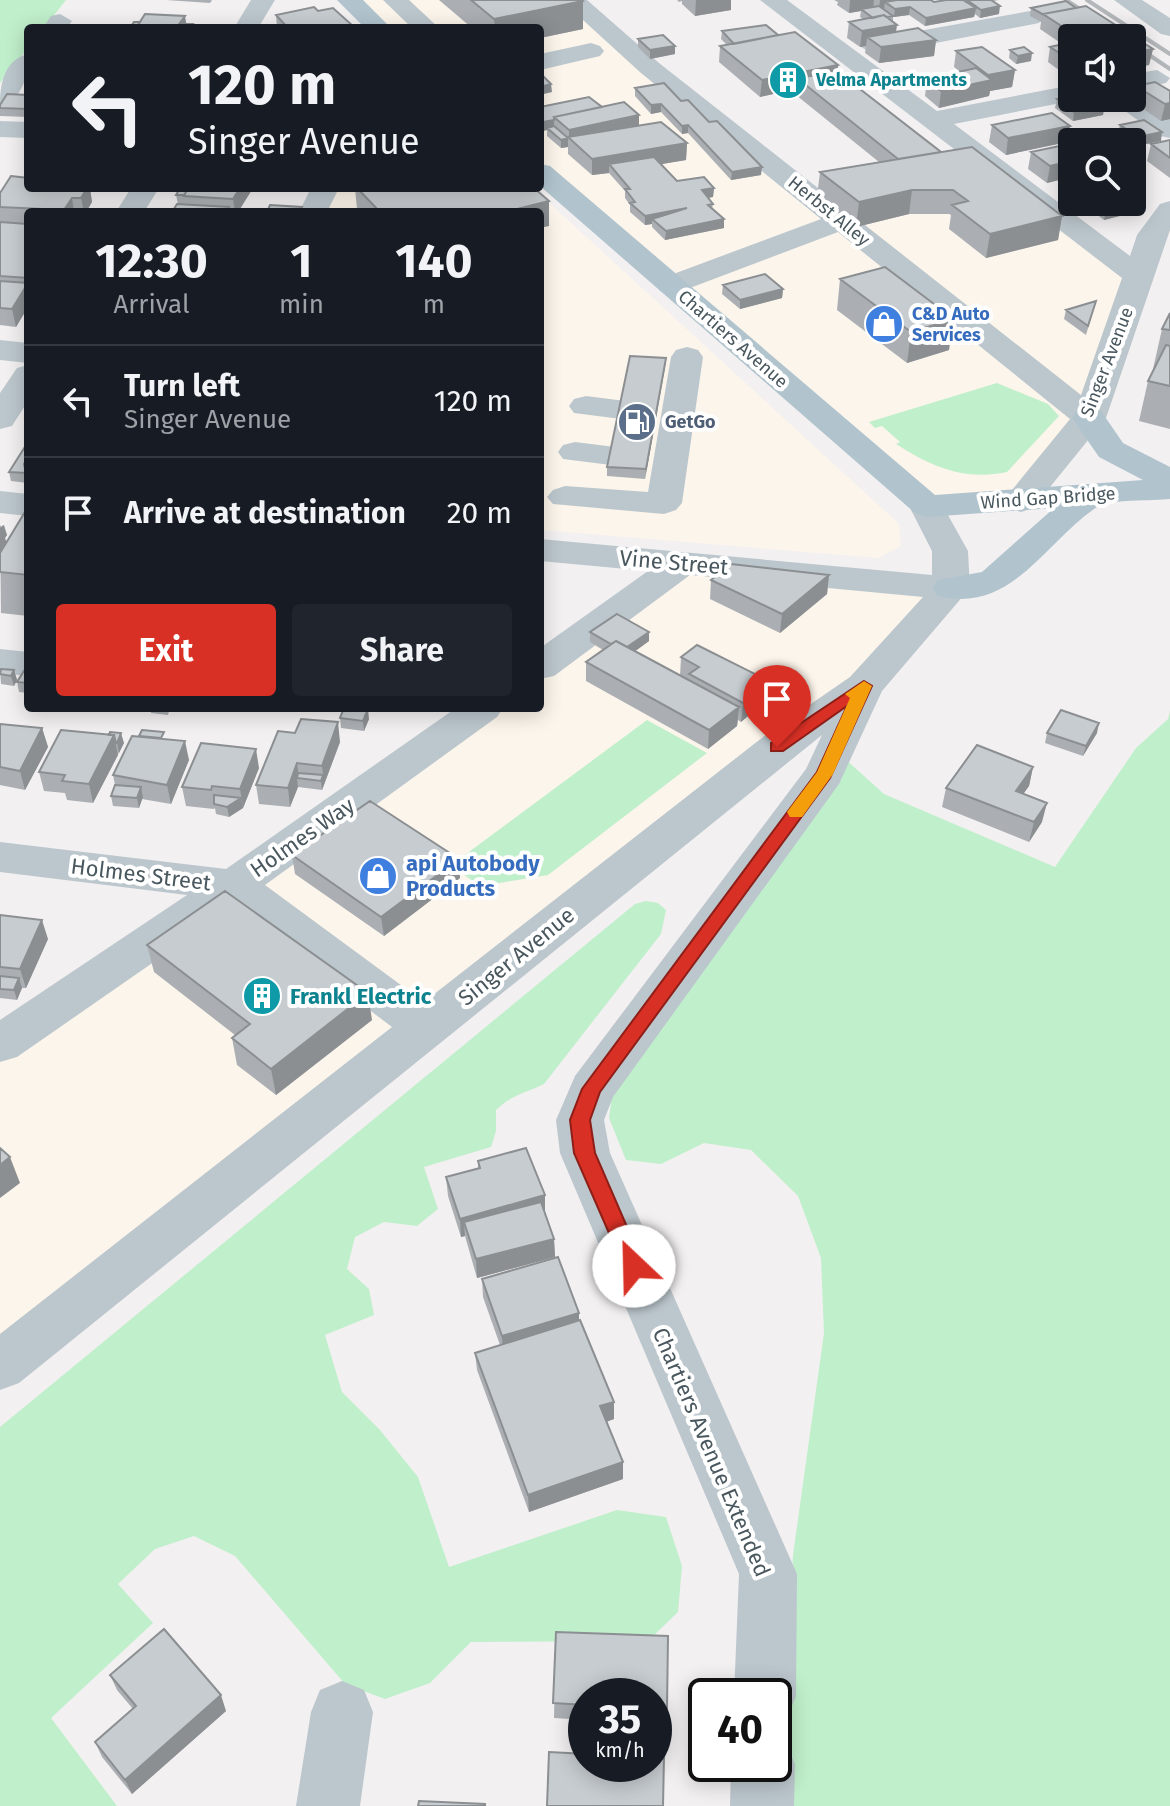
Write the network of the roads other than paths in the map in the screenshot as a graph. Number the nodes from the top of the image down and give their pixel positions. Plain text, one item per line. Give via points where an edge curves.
1 (263, 0) edge
2 (349, 0) edge
3 (395, 0) edge
4 (573, 0) edge
5 (772, 0) edge
6 (1133, 1) edge
7 (1030, 18) edge
8 (248, 24) edge
9 (375, 24) edge
10 (422, 24) edge
11 (1170, 29) edge
12 (591, 51) dead end
13 (844, 53) junction
14 (544, 61) edge
15 (24, 67) edge
16 (1058, 96) edge
17 (0, 97) edge
18 (1142, 112) edge
19 (933, 120) junction
20 (0, 129) edge
21 (24, 130) edge
22 (1170, 130) edge
23 (544, 175) edge
24 (1170, 210) edge
25 (842, 221) junction
26 (1138, 276) junction
27 (671, 285) junction
28 (0, 350) edge
29 (24, 353) edge
30 (687, 357) dead end
31 (24, 381) edge
32 (583, 418) joint
33 (1089, 418) junction
34 (0, 419) edge
35 (1170, 481) edge
36 (1170, 489) edge
37 (1089, 495) junction
38 (565, 497) dead end
39 (1021, 501) junction
40 (0, 502) edge
41 (24, 505) edge
42 (927, 506) junction
43 (544, 550) edge
44 (684, 562) junction
45 (951, 588) junction
46 (0, 661) edge
47 (24, 664) edge
48 (544, 664) edge
49 (864, 686) junction
50 (476, 712) edge
51 (0, 857) edge
52 (234, 885) junction
53 (426, 1028) junction
54 (0, 1044) edge
55 (0, 1366) edge
56 (765, 1678) edge
57 (342, 1712) dead end
58 (763, 1782) edge
59 (328, 1806) edge
60 (762, 1806) edge

1 - 8 street
2 - 9 main road
3 - 10 street
4 - 25 street, Herbst Alley
5 - 13 street
6 - 11 street
7 - 13 street
12 - 14 street
13 - 19 street
15 - 17 street
16 - 19 street
18 - 22 street
19 - 26 street
20 - 21 street
23 - 27 main road, Chartiers Avenue
24 - 26 street, Singer Avenue via 1152,235
25 - 27 street
25 - 33 street, Herbst Alley
26 - 33 street, Singer Avenue
27 - 42 main road, Chartiers Avenue
28 - 29 street
30 - 38 street via 666,424 664,503
31 - 34 street
32 - 32 street via 618,421
33 - 35 main road via 1111,450
33 - 39 street, Singer Avenue
36 - 37 main road, Wind Gap Bridge
37 - 39 main road, Wind Gap Bridge
37 - 45 main road via 993,581
39 - 42 main road, Wind Gap Bridge
40 - 41 street
42 - 45 street via 950,551
43 - 44 street, Vine Street
44 - 45 street, Vine Street
44 - 48 street
45 - 49 street, Singer Avenue
46 - 47 street
49 - 53 street, Singer Avenue via 777,747
49 - 56 street, Chartiers Avenue Extended via 824,774 592,1089 580,1120 585,1153 768,1574
50 - 52 street, Holmes Way
51 - 52 street, Holmes Street
52 - 53 street, Holmes Street
52 - 54 street, Holmes Way
53 - 55 street, Singer Avenue
57 - 59 street
58 - 60 street

